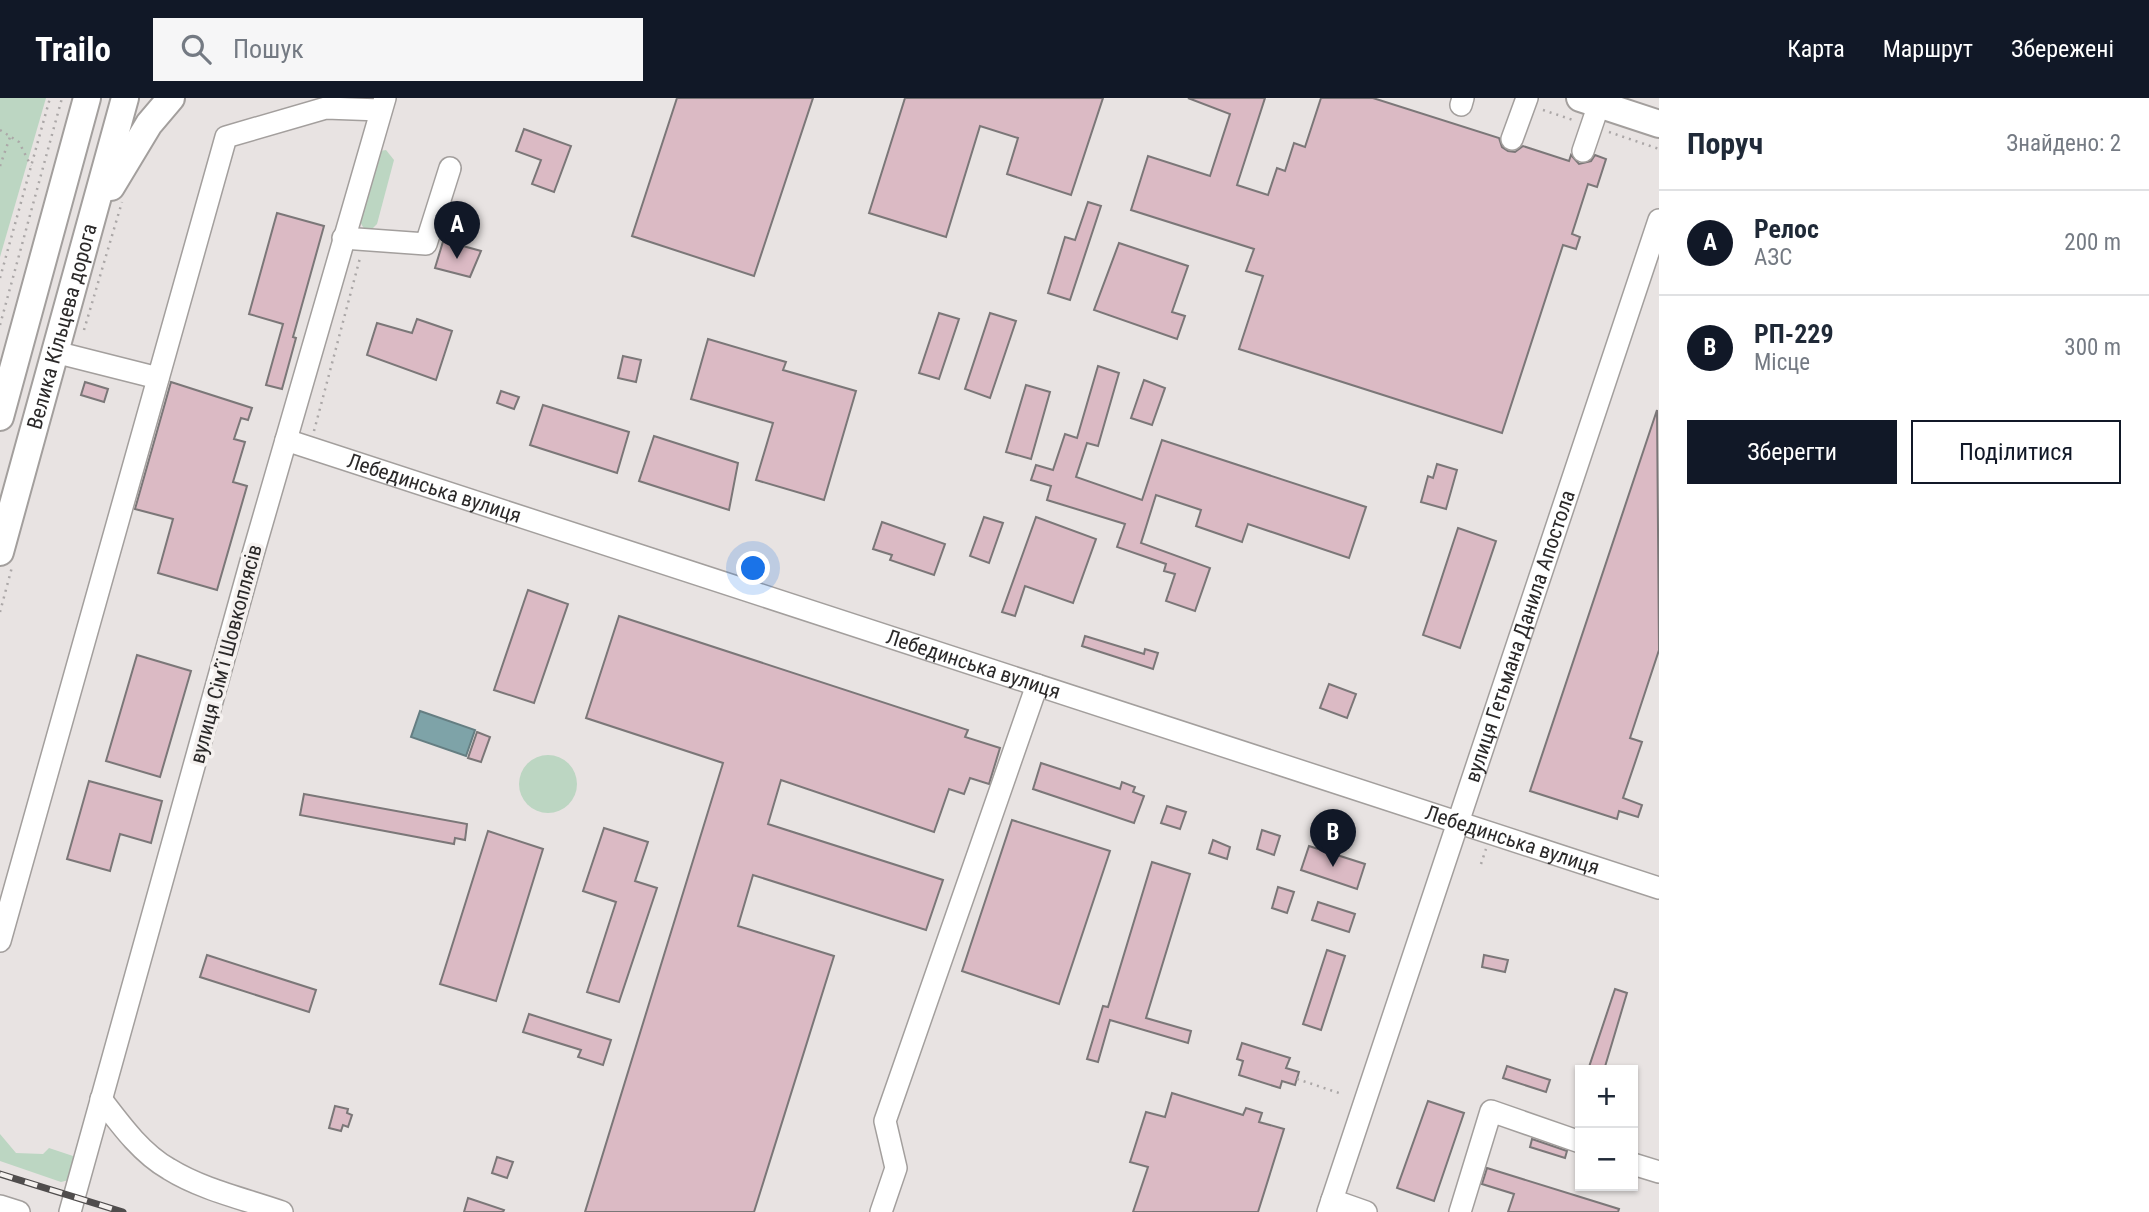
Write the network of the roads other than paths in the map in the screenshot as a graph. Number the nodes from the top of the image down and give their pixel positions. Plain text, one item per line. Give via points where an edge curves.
1 (87, 98) edge
2 (125, 98) edge
3 (171, 98) edge
4 (1527, 98) edge
5 (1590, 101) edge
6 (383, 104) edge
7 (1659, 124) edge
8 (1512, 139) dead end
9 (1583, 151) dead end
10 (450, 168) dead end
11 (1659, 220) edge
12 (89, 229) junction
13 (343, 238) junction
14 (55, 352) junction
15 (159, 378) junction
16 (0, 417) edge
17 (286, 440) junction
18 (0, 552) edge
19 (1037, 685) junction
20 (1458, 822) junction
21 (1659, 888) edge
22 (0, 941) edge
23 (101, 1099) junction
24 (1575, 1140) edge
25 (1638, 1166) edge
26 (1659, 1172) edge
27 (0, 1206) edge
28 (1330, 1206) edge
29 (19, 1212) edge
30 (70, 1212) edge
31 (282, 1212) edge
32 (881, 1212) edge
33 (1366, 1212) edge
34 (1460, 1212) edge

1 - 16 main road, Велика Кільцева дорога
2 - 12 main road, Велика Кільцева дорога
3 - 12 main road via 128,156
4 - 8 street
5 - 7 main road
5 - 9 street
6 - 13 street, вулиця Сімʼї Шовкоплясів
6 - 15 street via 326,108 226,137
10 - 13 street via 426,244
11 - 20 street, вулиця Гетьмана Данила Апостола
12 - 14 main road, Велика Кільцева дорога
13 - 17 street, вулиця Сімʼї Шовкоплясів
14 - 15 street
14 - 18 main road, Велика Кільцева дорога
15 - 22 street
17 - 19 street, Лебединська вулиця
17 - 23 street, вулиця Сімʼї Шовкоплясів
19 - 20 street, Лебединська вулиця
19 - 32 street via 885,1121 896,1168
20 - 21 street, Лебединська вулиця
20 - 28 street, вулиця Гетьмана Данила Апостола
23 - 30 street, вулиця Сімʼї Шовкоплясів
23 - 31 street via 126,1132 168,1169
24 - 34 street via 1491,1111
25 - 26 street
27 - 29 street
28 - 33 street

